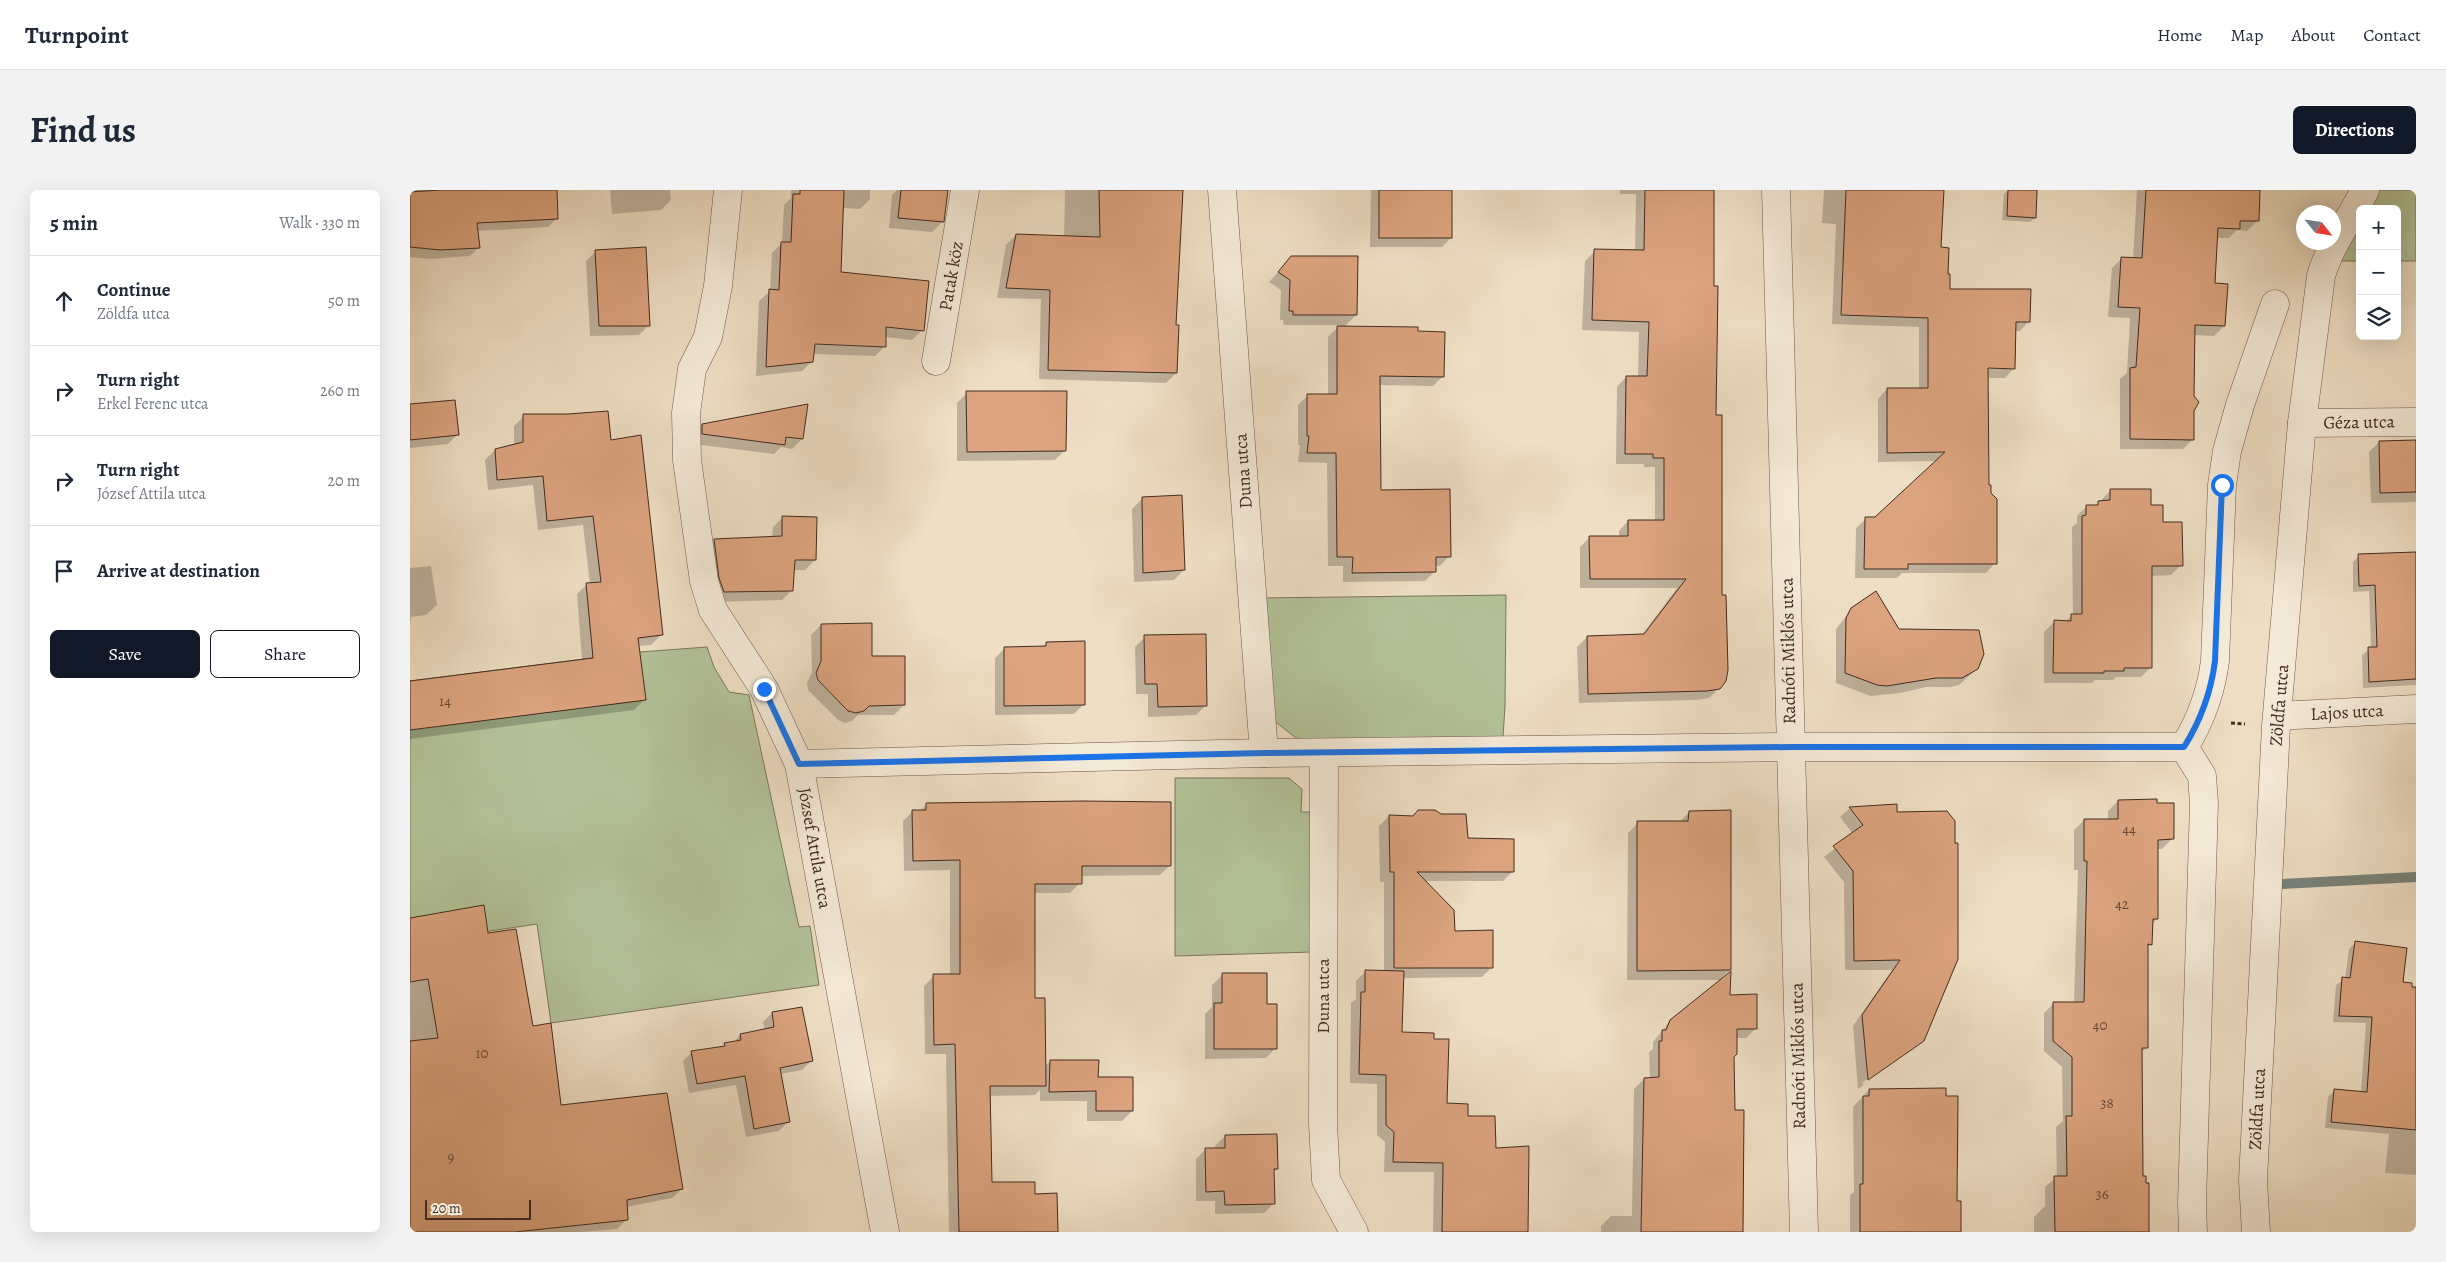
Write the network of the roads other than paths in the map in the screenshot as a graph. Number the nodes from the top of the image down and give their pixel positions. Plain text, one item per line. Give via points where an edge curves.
1 (728, 190) edge
2 (965, 190) edge
3 (1222, 190) edge
4 (1776, 190) edge
5 (2365, 190) edge
6 (2275, 304) dead end
7 (936, 361) dead end
8 (2416, 422) edge
9 (2302, 423) junction
10 (2416, 709) edge
11 (2277, 721) junction
12 (1790, 747) junction
13 (2184, 747) junction
14 (1264, 753) junction
15 (1324, 753) junction
16 (799, 764) junction
17 (885, 1232) edge
18 (1354, 1232) edge
19 (1804, 1232) edge
20 (2194, 1232) edge
21 (2256, 1232) edge

1 - 16 street, József Attila utca via 718,286 708,337 692,369 686,413 687,460 704,581 713,610 764,689
2 - 7 street, Patak köz
3 - 14 street, Duna utca
4 - 12 street, Radnóti Miklós utca
5 - 9 street, Zöldfa utca via 2326,258 2321,276
6 - 13 street via 2227,451 2222,485 2215,661 2211,687
8 - 9 street, Géza utca
9 - 11 street, Zöldfa utca
10 - 11 street, Lajos utca
11 - 21 street, Zöldfa utca via 2253,1180
12 - 13 street
12 - 15 street
12 - 19 street, Radnóti Miklós utca
13 - 20 street via 2202,776 2204,803
14 - 15 street
14 - 16 street
15 - 18 street, Duna utca via 1323,1124 1326,1180
16 - 17 street, József Attila utca

